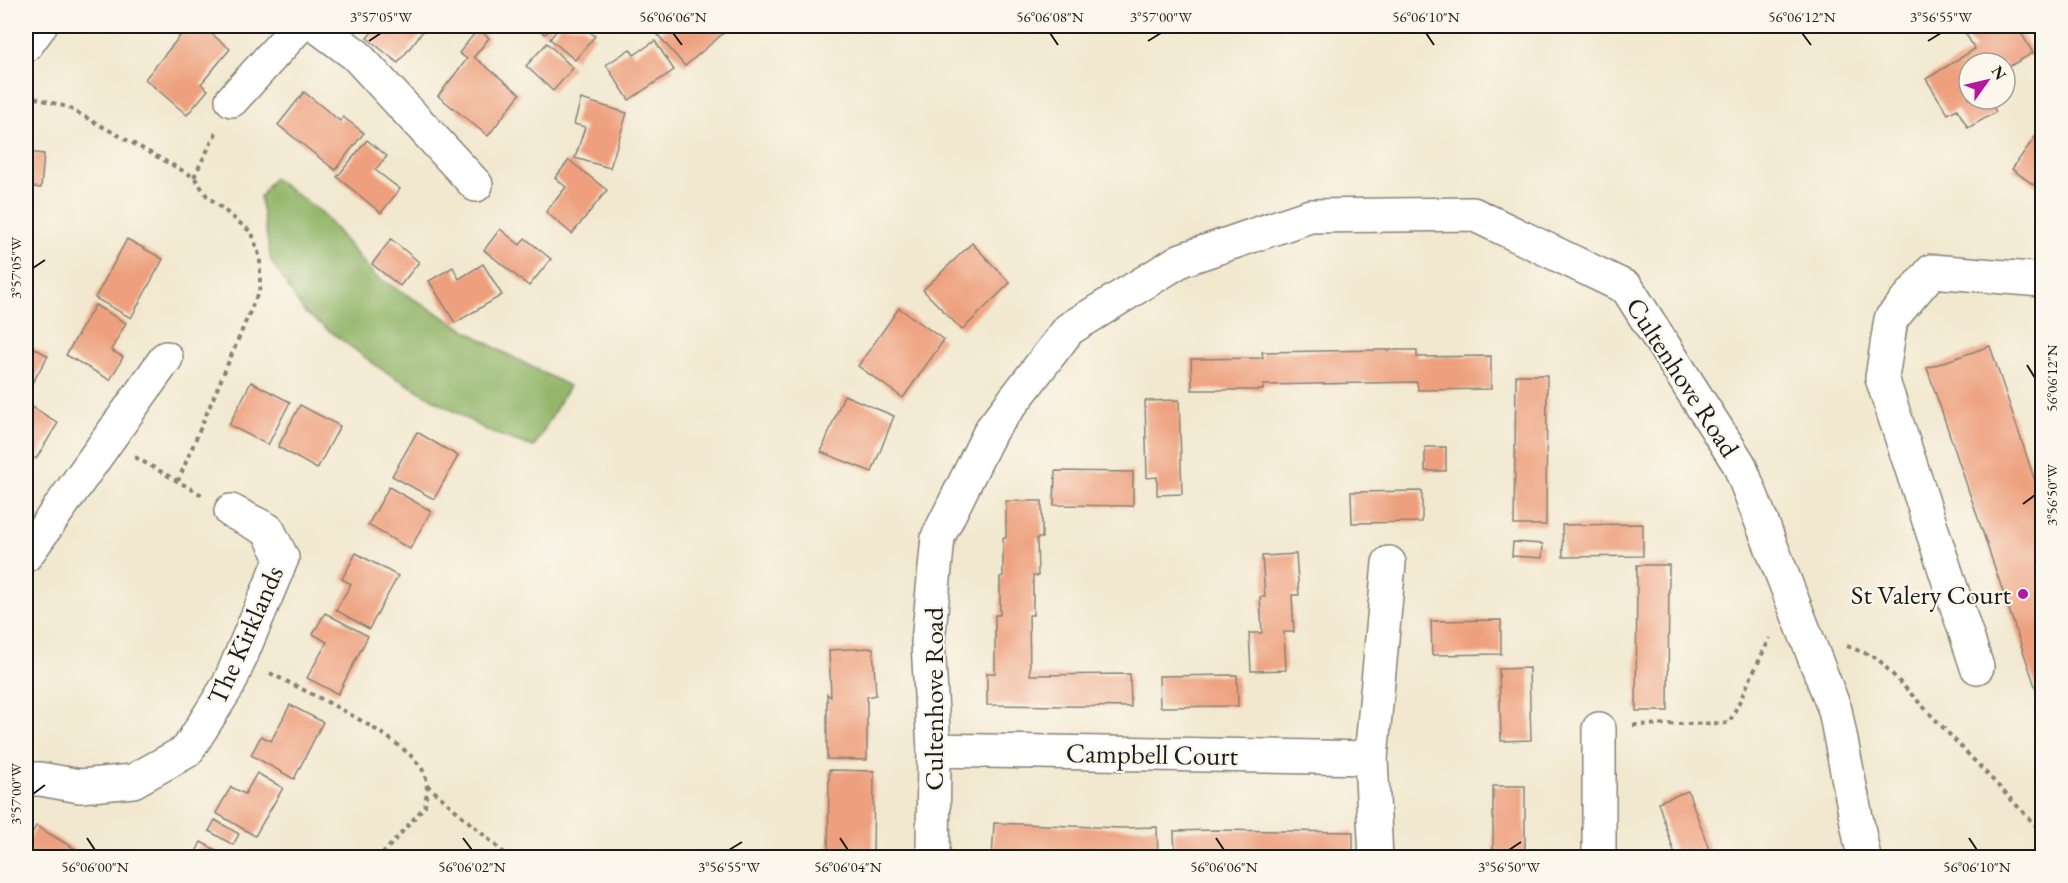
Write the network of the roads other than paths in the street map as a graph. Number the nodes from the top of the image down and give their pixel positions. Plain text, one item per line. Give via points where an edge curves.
1 (40, 26) edge
2 (299, 26) edge
3 (317, 26) edge
4 (26, 45) edge
5 (232, 100) road end
6 (476, 185) dead end
7 (2043, 280) edge
8 (166, 358) dead end
9 (231, 511) road end
10 (26, 555) edge
11 (1389, 563) dead end
12 (1977, 668) dead end
13 (1599, 729) dead end
14 (934, 750) junction
15 (1371, 758) junction
16 (26, 779) edge
17 (933, 858) edge
18 (1376, 858) edge
19 (1599, 858) edge
20 (1864, 858) edge

1 - 4 street
2 - 5 street
3 - 6 street via 356,55
7 - 12 street via 1932,271 1891,319 1882,378
8 - 10 street
9 - 16 street, The Kirklands via 268,530 282,558 229,684 187,751 133,781 80,786
11 - 15 street
13 - 19 street
14 - 15 street, Campbell Court
14 - 17 street, Cultenhove Road
14 - 20 street, Cultenhove Road via 928,642 939,537 991,430 1069,329 1181,260 1310,216 1473,214 1627,288 1739,464 1835,710
15 - 18 street

